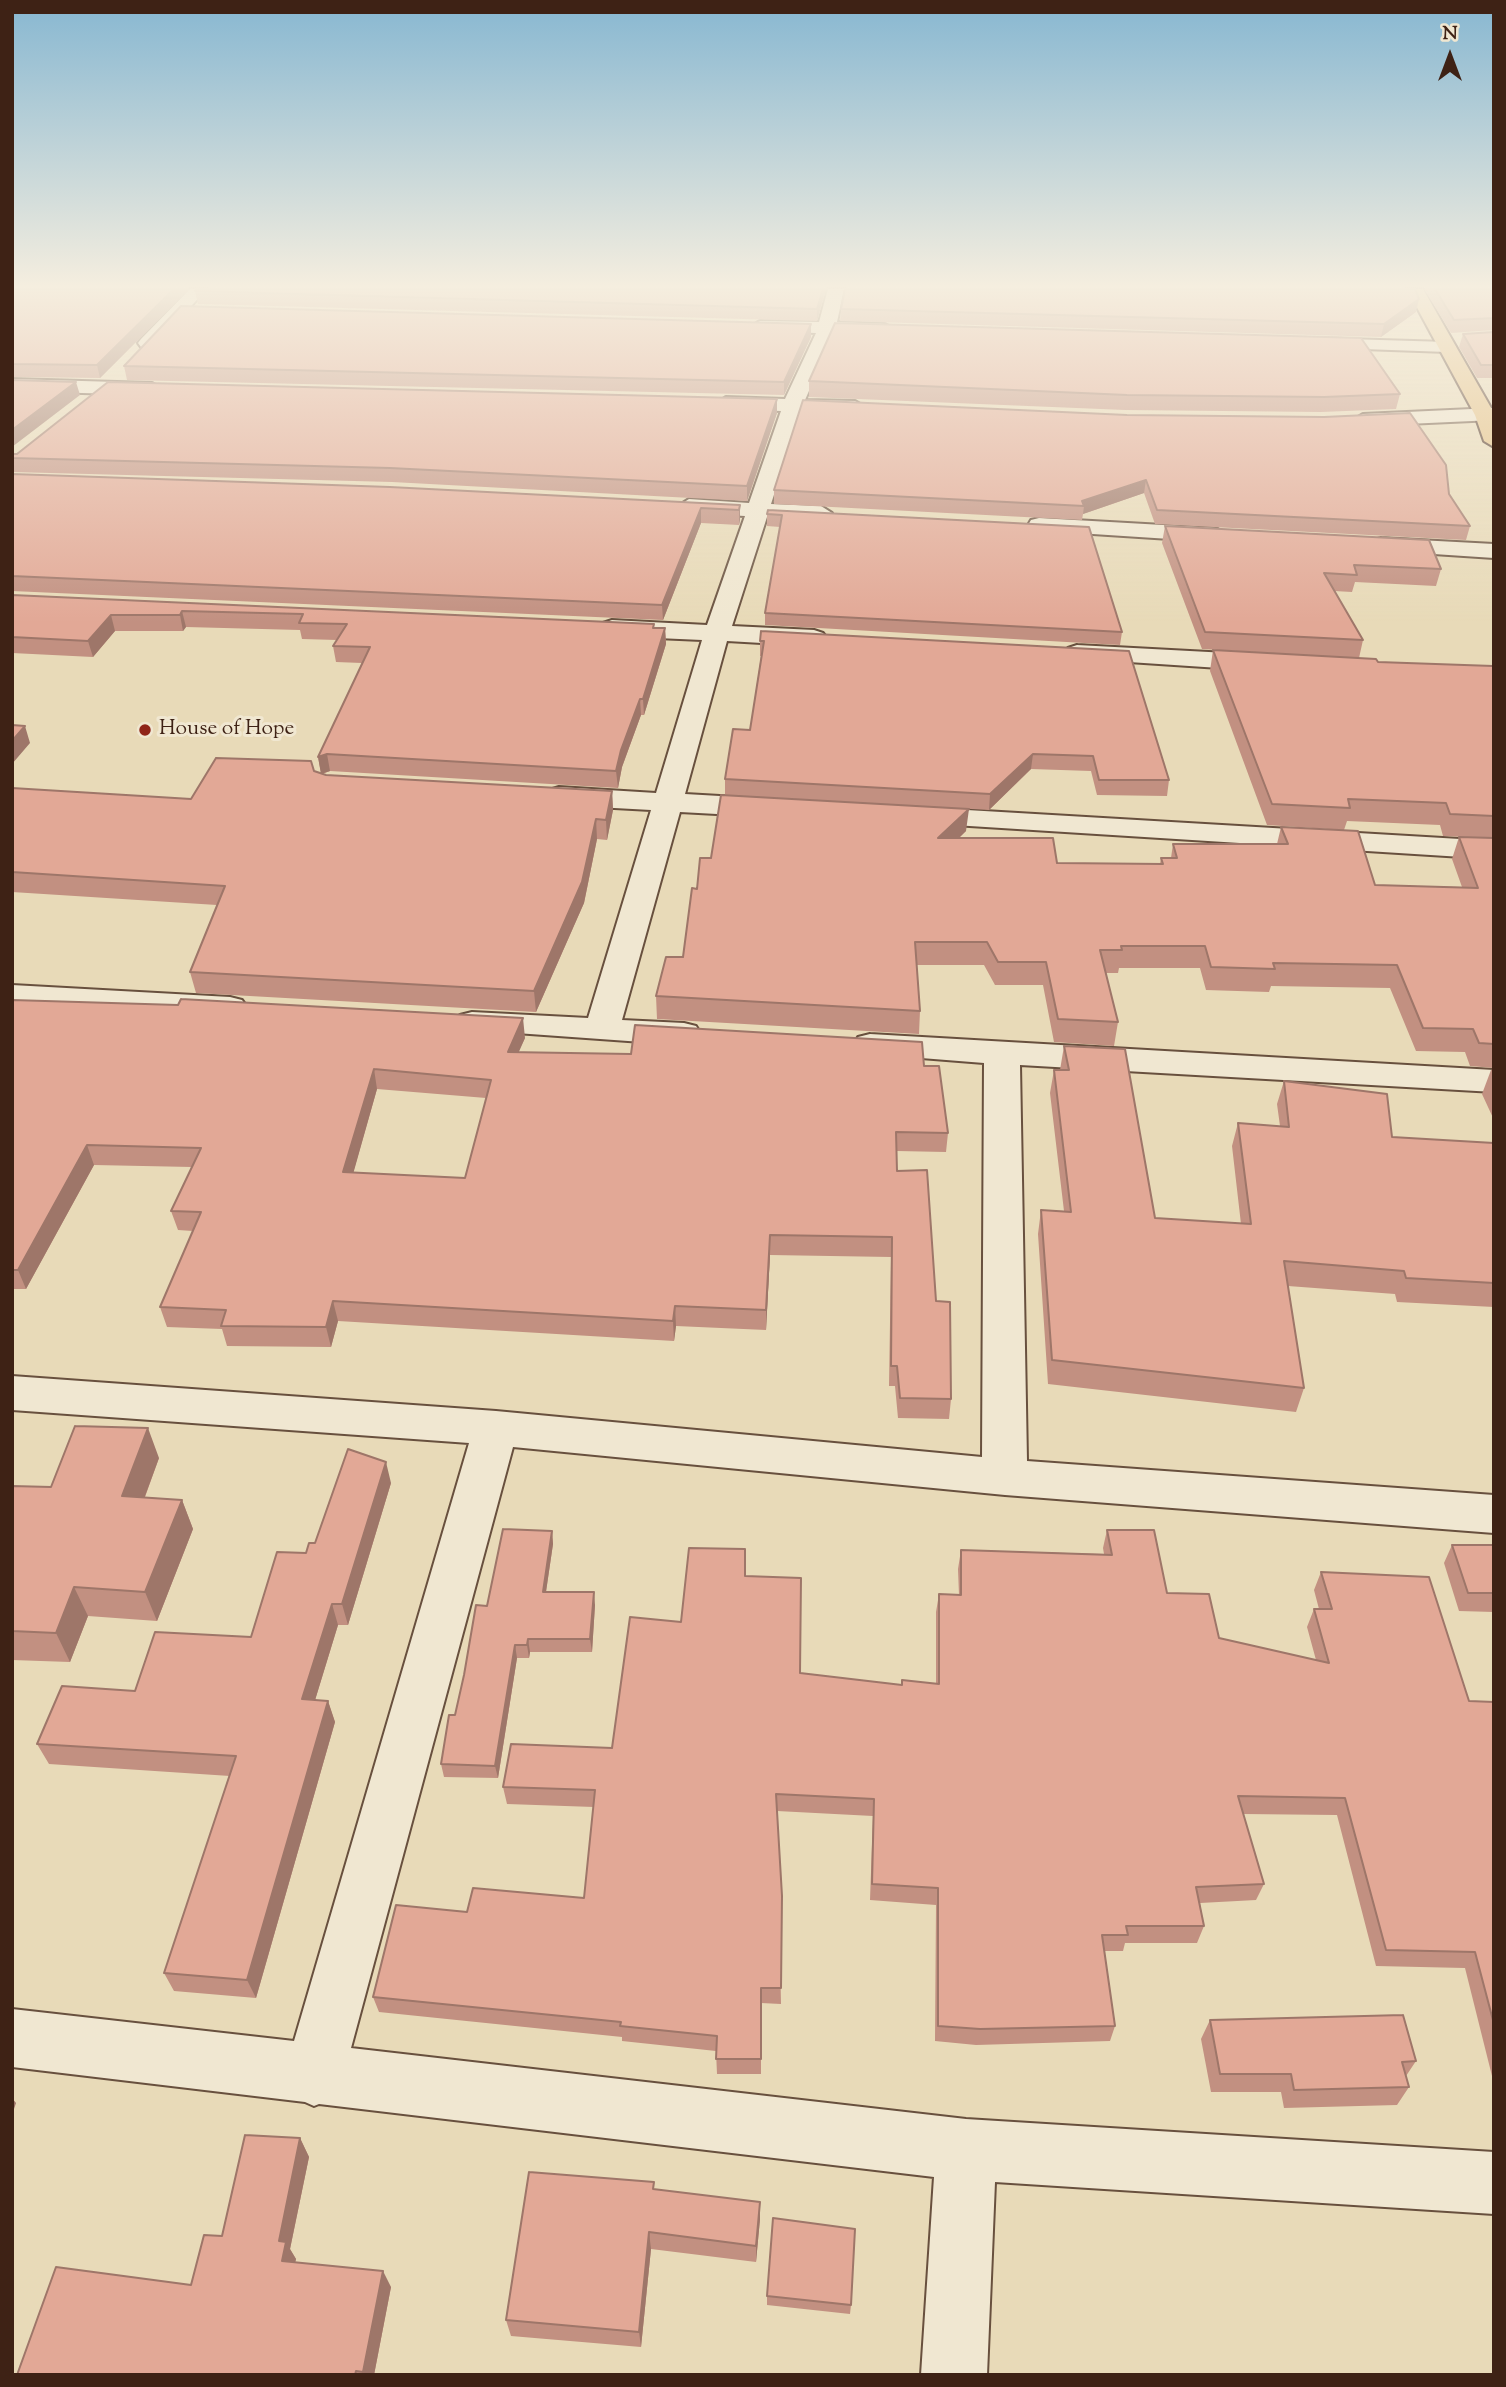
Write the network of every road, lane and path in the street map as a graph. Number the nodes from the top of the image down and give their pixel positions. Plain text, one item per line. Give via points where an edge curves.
1 (89, 400) edge
2 (795, 400) edge
3 (711, 402) edge
4 (84, 404) edge
5 (793, 404) junction
6 (876, 408) edge
7 (1489, 415) edge
8 (1348, 420) edge
9 (1494, 442) edge
10 (663, 505) edge
11 (758, 510) junction
12 (842, 514) edge
13 (1022, 524) edge
14 (1244, 537) edge
15 (1355, 543) edge
16 (1494, 551) edge
17 (593, 628) edge
18 (717, 633) junction
19 (842, 640) edge
20 (1050, 652) edge
21 (1286, 664) edge
22 (534, 794) edge
23 (670, 802) junction
24 (795, 809) edge
25 (893, 815) edge
26 (1494, 850) edge
27 (12, 995) edge
28 (259, 1009) edge
29 (438, 1020) edge
30 (603, 1030) junction
31 (713, 1036) edge
32 (837, 1043) edge
33 (1002, 1052) junction
34 (1494, 1081) edge
35 (12, 1393) edge
36 (496, 1428) junction
37 (1005, 1477) junction
38 (1494, 1514) edge
39 (12, 2038) edge
40 (314, 2076) junction
41 (966, 2150) junction
42 (1494, 2183) edge
43 (954, 2375) edge

1 - 4 street
2 - 5 street
3 - 5 street
5 - 6 street
5 - 11 street
7 - 8 street
7 - 9 main road
10 - 11 street
11 - 12 street
11 - 18 street
13 - 14 street
15 - 16 street
17 - 18 street
18 - 19 street
18 - 23 street
20 - 21 street
22 - 23 street
23 - 24 street
23 - 30 street
25 - 26 street
27 - 28 street
29 - 30 street
30 - 31 street
32 - 33 street
33 - 34 street
33 - 37 street
35 - 36 street
36 - 37 street
36 - 40 street
37 - 38 street
39 - 40 street
40 - 41 street
41 - 42 street
41 - 43 street

